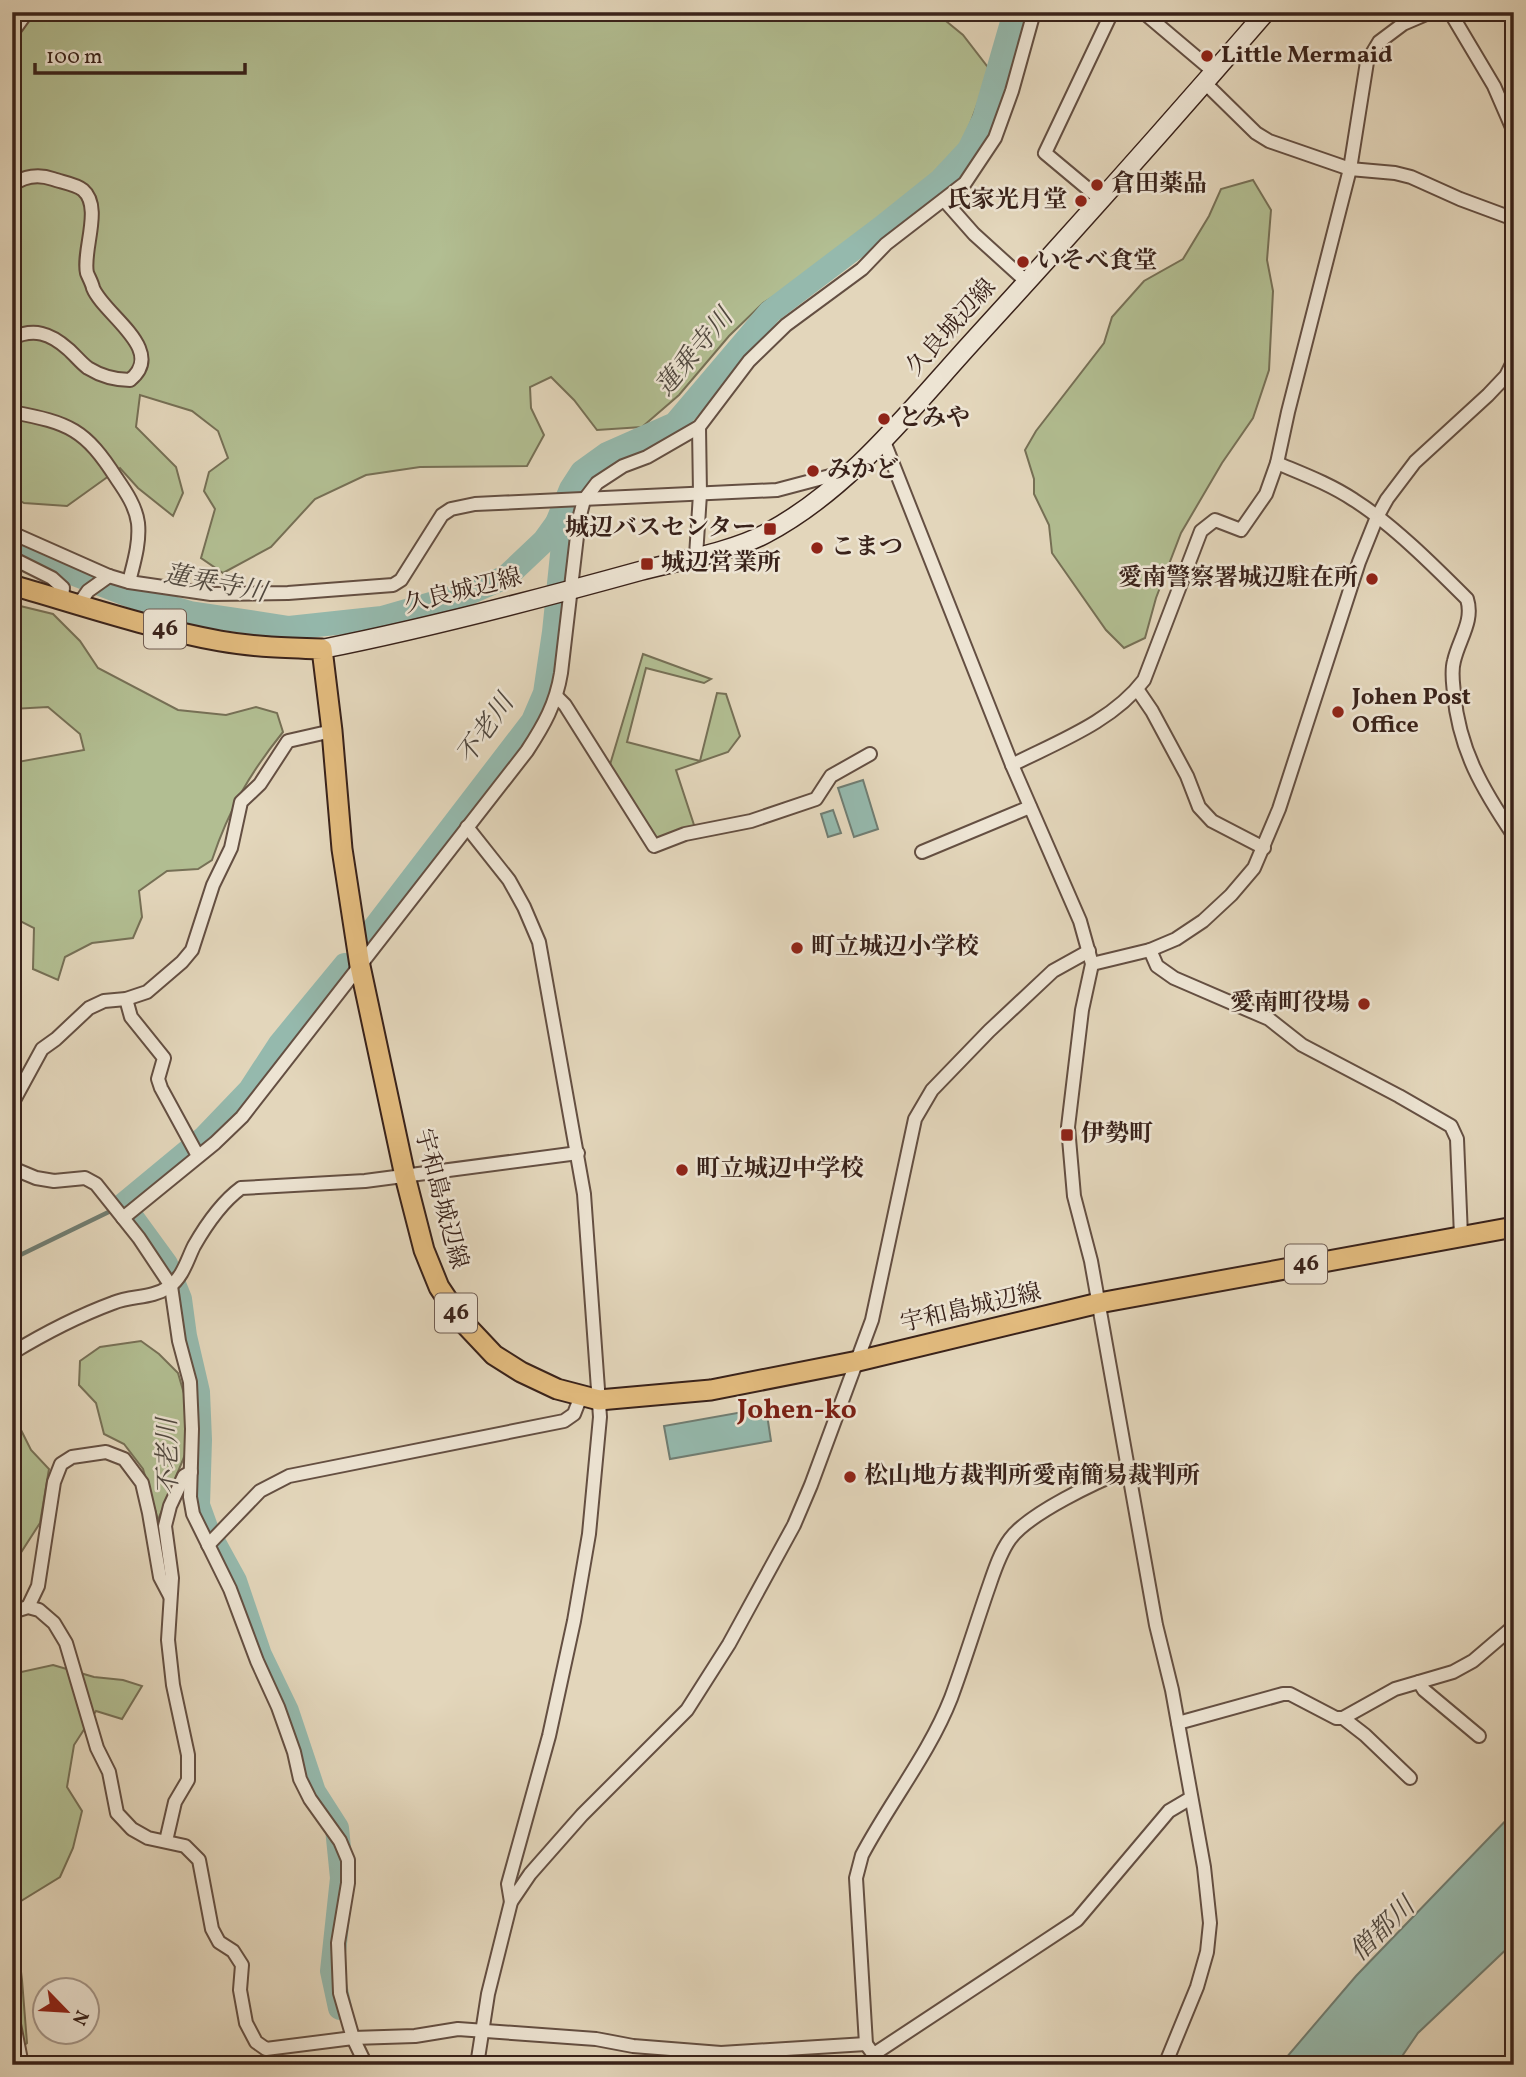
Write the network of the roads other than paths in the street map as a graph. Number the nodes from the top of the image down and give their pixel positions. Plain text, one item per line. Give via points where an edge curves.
1 (27, 12) edge
2 (1034, 12) edge
3 (1112, 12) edge
4 (1143, 12) edge
5 (1266, 12) edge
6 (1431, 12) edge
7 (1450, 12) edge
8 (12, 33) edge
9 (1209, 77) junction
10 (1514, 132) edge
11 (1350, 170) junction
12 (12, 184) edge
13 (1100, 199) junction
14 (944, 200) junction
15 (1514, 219) edge
16 (1027, 282) junction
17 (12, 338) edge
18 (1514, 360) edge
19 (12, 412) edge
20 (699, 427) junction
21 (883, 439) junction
22 (1277, 463) junction
23 (842, 480) junction
24 (700, 494) junction
25 (584, 500) junction
26 (1377, 517) junction
27 (12, 533) edge
28 (696, 556) junction
29 (12, 558) edge
30 (109, 576) junction
31 (129, 582) junction
32 (12, 585) edge
33 (570, 591) junction
34 (70, 602) junction
35 (322, 649) junction
36 (1137, 689) junction
37 (557, 697) junction
38 (332, 731) junction
39 (870, 754) dead end
40 (1012, 765) junction
41 (1030, 807) junction
42 (467, 827) junction
43 (1514, 836) edge
44 (1264, 848) junction
45 (922, 852) dead end
46 (1150, 950) junction
47 (1090, 957) junction
48 (360, 966) junction
49 (126, 999) junction
50 (12, 1104) edge
51 (578, 1153) junction
52 (198, 1156) junction
53 (12, 1168) edge
54 (405, 1176) junction
55 (123, 1218) junction
56 (1514, 1227) edge
57 (1461, 1236) junction
58 (171, 1286) junction
59 (1099, 1303) junction
60 (12, 1353) edge
61 (858, 1361) junction
62 (590, 1398) junction
63 (1128, 1469) junction
64 (191, 1472) junction
65 (208, 1545) junction
66 (170, 1597) junction
67 (28, 1607) junction
68 (12, 1612) edge
69 (1514, 1626) edge
70 (1419, 1682) junction
71 (1343, 1718) junction
72 (1178, 1723) junction
73 (1479, 1736) dead end
74 (1410, 1778) dead end
75 (1191, 1798) junction
76 (166, 1841) junction
77 (510, 1902) junction
78 (12, 2014) edge
79 (482, 2031) junction
80 (353, 2038) junction
81 (874, 2054) edge
82 (720, 2059) edge
83 (22, 2065) edge
84 (366, 2065) edge
85 (477, 2065) edge
86 (1165, 2065) edge

1 - 8 street
2 - 14 street via 995,138 965,183
3 - 13 street via 1045,153
4 - 9 street
5 - 9 main road, 久良城辺線
6 - 11 street via 1402,24 1379,42 1367,62
7 - 10 street
9 - 11 street via 1256,133
9 - 13 main road, 久良城辺線
11 - 15 street via 1411,177
11 - 22 street
12 - 17 street via 30,176 47,177 83,190 92,203 87,272 98,298 138,343 142,362 131,380 116,380 87,368 66,346 37,331
13 - 16 main road, 久良城辺線
14 - 16 street
14 - 20 street via 786,325 749,361
16 - 21 main road, 久良城辺線
18 - 26 street via 1488,395 1415,462
19 - 31 street via 75,430 98,450 130,498 138,519 138,544
20 - 24 street
20 - 25 street via 623,466 597,483
21 - 23 main road, 久良城辺線
21 - 40 street
22 - 26 street via 1324,482
22 - 36 street via 1266,494 1241,530 1216,520 1201,531
23 - 24 street via 830,476 777,490
23 - 28 main road, 久良城辺線 via 809,508 763,535
24 - 25 street
24 - 28 street
25 - 31 street via 451,509 442,515 401,580 393,585 211,594
25 - 33 street
26 - 43 street via 1467,599 1468,623 1453,662 1456,712 1470,764
26 - 44 street
27 - 30 street
28 - 33 main road, 久良城辺線
29 - 34 street via 52,578
30 - 31 street
30 - 34 street
32 - 34 main road, 46
33 - 35 main road, 久良城辺線
33 - 37 street
34 - 35 main road, 46 via 221,641
35 - 38 main road, 宇和島城辺線 / 46
36 - 40 street via 1094,724
36 - 44 street via 1187,776 1199,807 1212,821
37 - 39 street via 654,846 816,799 831,776
37 - 42 street via 527,751
38 - 48 main road, 宇和島城辺線 / 46 via 342,849
38 - 49 street via 288,741 260,784 242,802 231,848 213,885 192,950 147,992
40 - 41 street
41 - 45 street
41 - 47 street via 1080,921
42 - 48 street
42 - 51 street via 509,880 539,942
44 - 46 street via 1254,868 1203,921
46 - 47 street
46 - 57 street via 1157,966 1174,978 1269,1019 1302,1045 1451,1126 1457,1139
47 - 59 street via 1068,1127 1074,1196
47 - 61 street via 1053,971 924,1101 915,1119 872,1320
48 - 52 street via 242,1117
48 - 54 main road, 宇和島城辺線 / 46
49 - 50 street via 89,1008 42,1049
49 - 52 street via 131,1017 164,1058 158,1079 161,1088
51 - 54 street
51 - 62 street via 584,1194
52 - 55 street
53 - 55 street via 54,1181 85,1178 96,1184
54 - 58 street via 241,1188 216,1214
54 - 62 main road, 宇和島城辺線 / 46 via 424,1250 439,1287 461,1320 494,1355 512,1366 557,1389
55 - 58 street
56 - 57 main road, 宇和島城辺線 / 46
57 - 59 main road, 宇和島城辺線 / 46
58 - 60 street via 154,1296 115,1302 48,1331
58 - 64 street via 190,1382
59 - 61 main road, 宇和島城辺線 / 46
59 - 63 street
61 - 62 main road, 宇和島城辺線 / 46 via 710,1390
61 - 77 street via 794,1525 705,1684 687,1710 582,1815
62 - 65 street via 564,1420 289,1476 260,1491
62 - 77 street via 600,1417 589,1534 549,1736 508,1884
63 - 72 street
63 - 81 street via 1023,1525 1010,1539 938,1726 862,1855 856,1878
64 - 65 street via 193,1514
64 - 66 street via 184,1476 165,1526
65 - 80 street via 278,1707 300,1779 348,1860 338,1943 340,1993
66 - 67 street via 160,1577 142,1483 124,1459 106,1452 72,1457 61,1464 54,1482 38,1586
66 - 76 street via 168,1640 188,1755 188,1780 175,1802
67 - 68 street
67 - 76 street via 54,1623 66,1643 97,1748 109,1772 117,1813 132,1829
69 - 70 street via 1473,1661
70 - 71 street via 1395,1689
70 - 73 street
71 - 72 street via 1283,1694
71 - 74 street
72 - 75 street
75 - 81 street via 1169,1811 1077,1920
75 - 86 street via 1204,1867 1208,1952
76 - 80 street via 185,1846 199,1860 212,1928 242,1965 240,1990 246,2023 256,2042 266,2049
77 - 79 street
78 - 83 street
79 - 80 street
79 - 82 street via 596,2039
79 - 85 street
80 - 84 street
81 - 82 street

